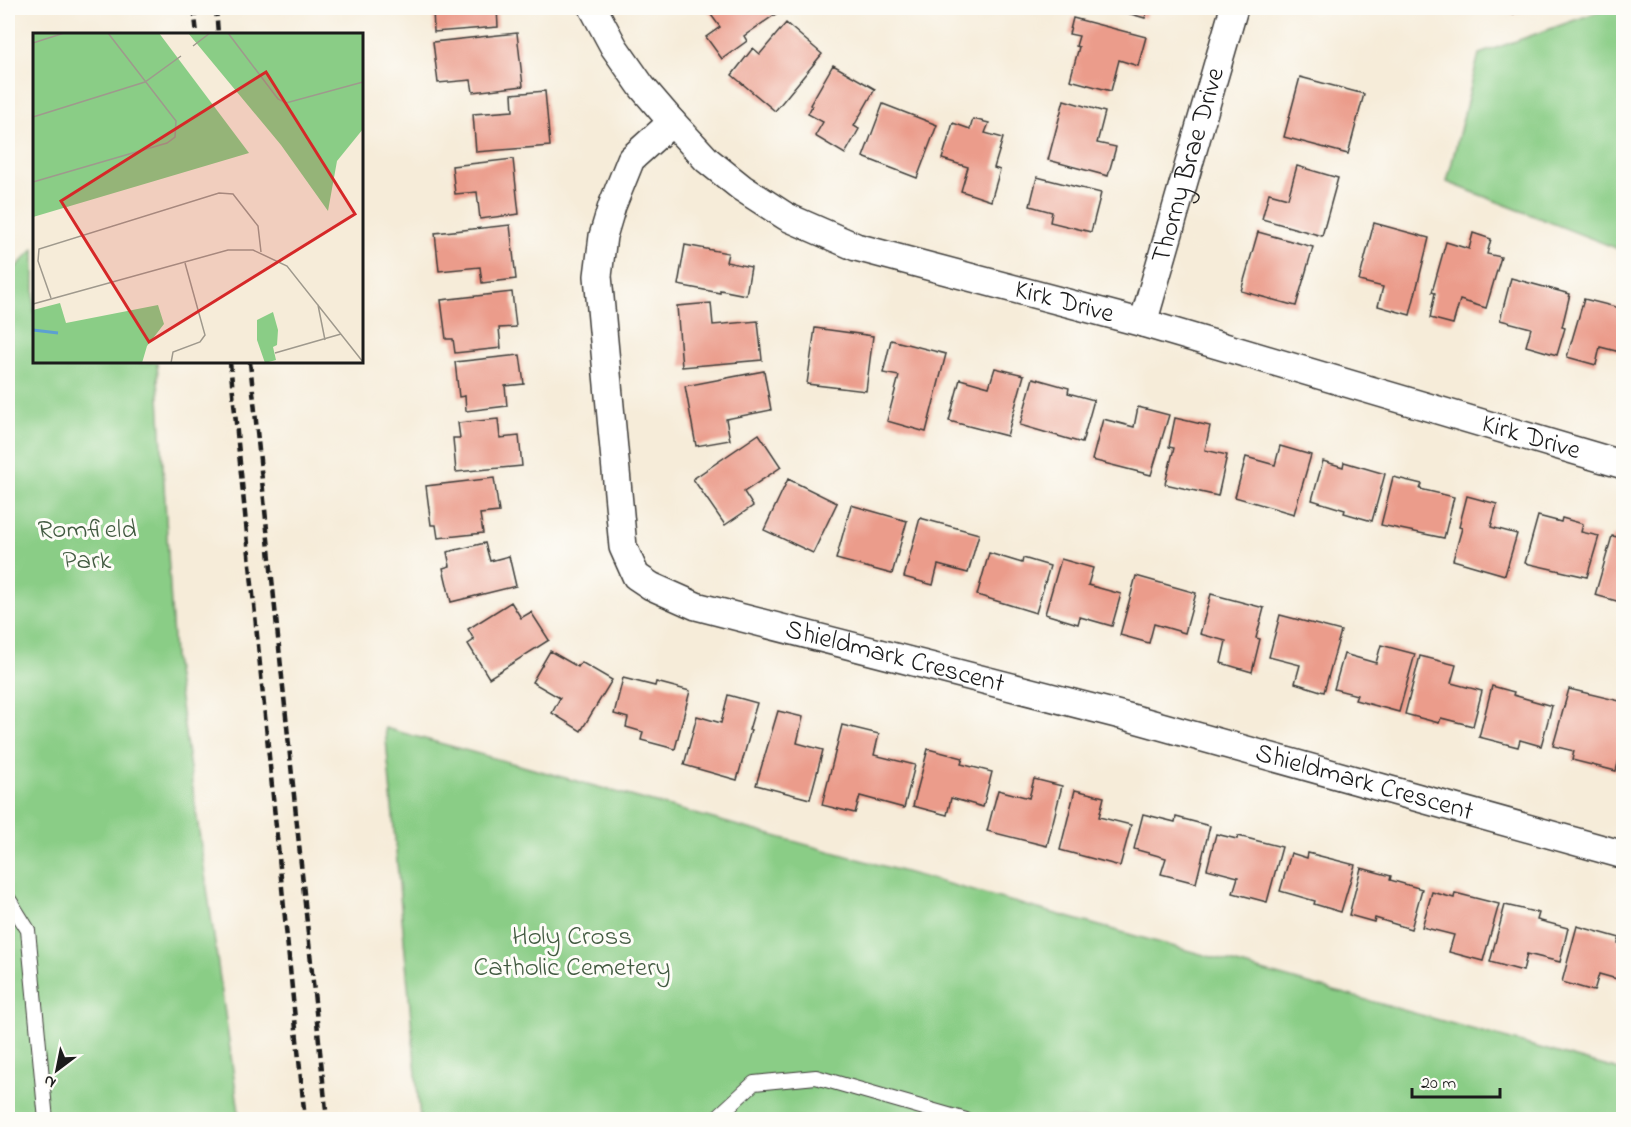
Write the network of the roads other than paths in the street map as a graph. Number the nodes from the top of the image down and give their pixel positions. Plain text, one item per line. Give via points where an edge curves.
1 (593, 8) edge
2 (1234, 8) edge
3 (672, 122) junction
4 (1143, 323) junction
5 (1623, 465) edge
6 (1623, 855) edge
7 (8, 898) edge
8 (46, 1119) edge
9 (714, 1119) edge
10 (966, 1119) edge

1 - 3 street, Kirk Drive via 614,47
2 - 4 street, Thorny Brae Drive
3 - 4 street, Kirk Drive via 707,160 742,188 787,217 856,247
3 - 6 street, Shieldmark Crescent via 631,159 603,236 598,276 623,547 636,576 696,606 1128,717
4 - 5 street, Kirk Drive
7 - 8 lane via 28,930
9 - 10 lane via 754,1083 816,1077

